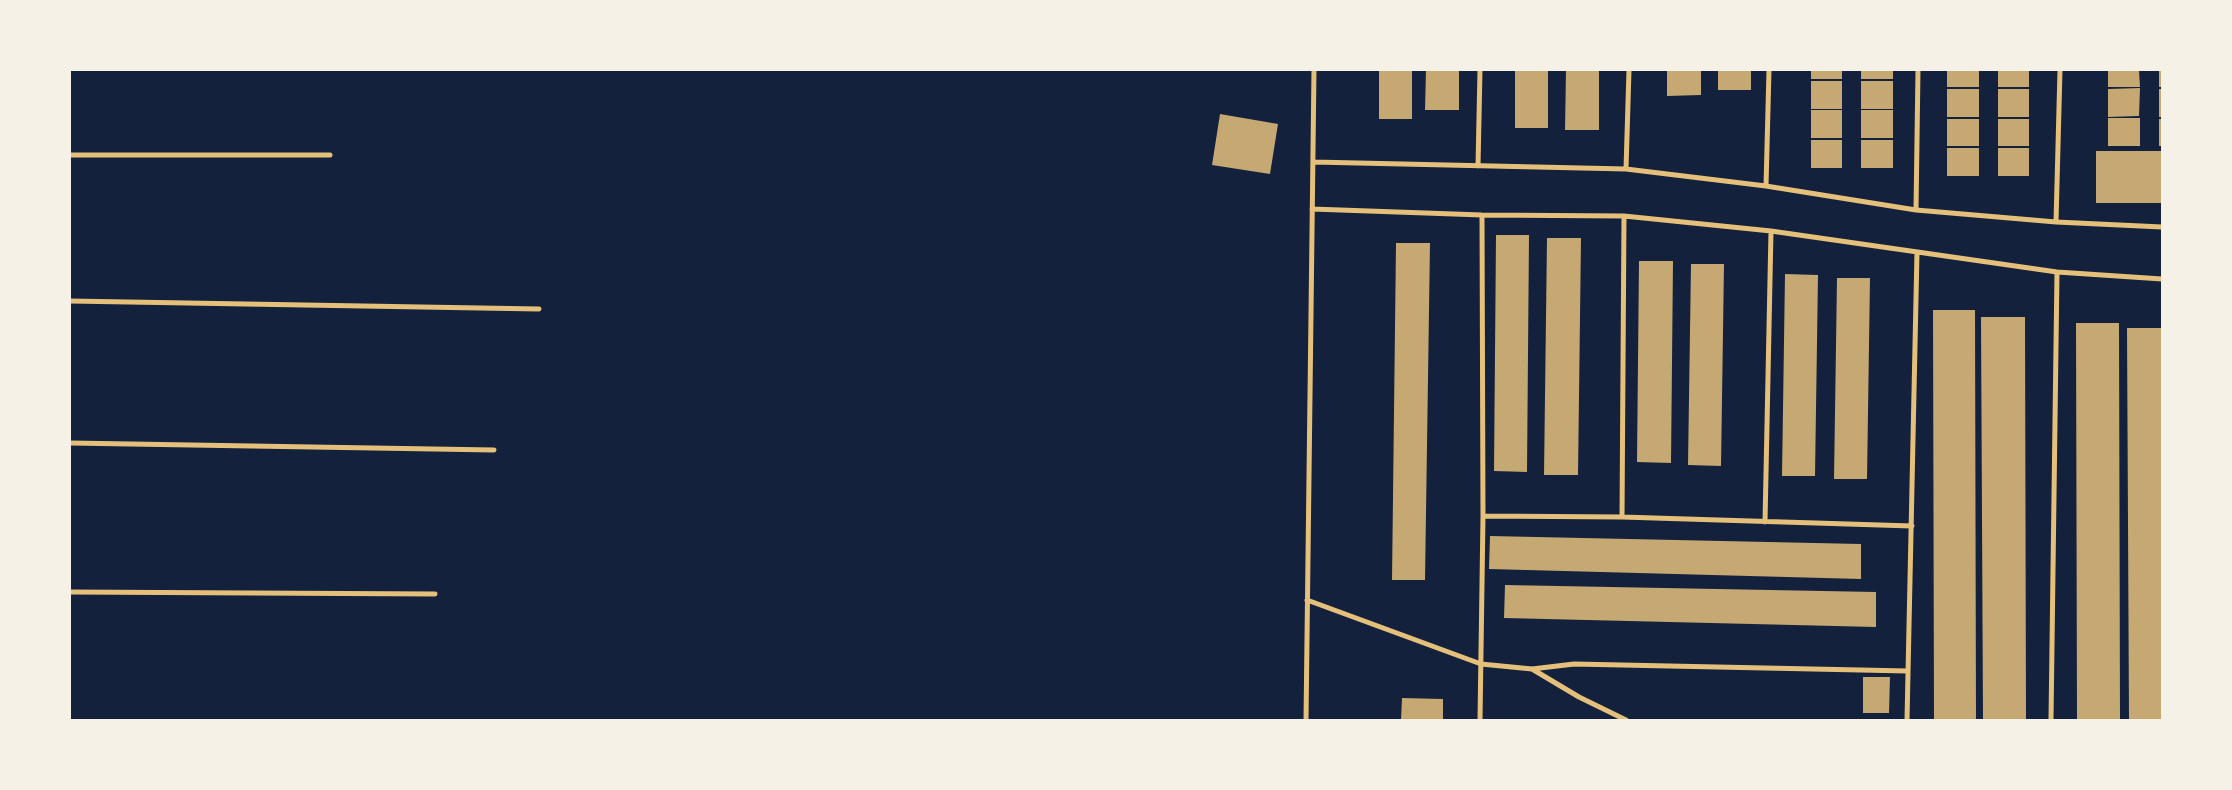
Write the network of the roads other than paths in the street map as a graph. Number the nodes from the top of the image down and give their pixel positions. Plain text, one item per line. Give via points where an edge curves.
1 (1314, 70) edge
2 (1480, 70) edge
3 (1628, 70) edge
4 (1769, 70) edge
5 (1918, 70) edge
6 (2060, 70) edge
7 (70, 155) edge
8 (330, 155) dead end
9 (1313, 162) junction
10 (1478, 166) junction
11 (1626, 170) junction
12 (1766, 186) junction
13 (1312, 209) junction
14 (1916, 210) junction
15 (1482, 215) junction
16 (1624, 216) junction
17 (2056, 222) junction
18 (2162, 227) edge
19 (1771, 231) junction
20 (1917, 252) junction
21 (2057, 272) junction
22 (2162, 279) edge
23 (70, 301) edge
24 (539, 308) dead end
25 (70, 443) edge
26 (494, 450) dead end
27 (1483, 516) junction
28 (1622, 517) junction
29 (1765, 522) junction
30 (1912, 526) junction
31 (70, 592) edge
32 (435, 594) dead end
33 (1307, 600) junction
34 (1481, 664) junction
35 (1532, 669) junction
36 (1908, 670) junction
37 (1306, 720) edge
38 (1480, 720) edge
39 (1625, 720) edge
40 (1907, 720) edge
41 (2052, 720) edge

1 - 9 street
2 - 10 street
3 - 11 street
4 - 12 street
5 - 14 street
6 - 17 street
7 - 8 street
9 - 10 street
9 - 13 street
10 - 11 street
11 - 12 street
12 - 14 street
13 - 15 street
13 - 33 street
14 - 17 street
15 - 16 street
15 - 27 street
16 - 19 street
16 - 28 street
17 - 18 street
19 - 20 street
19 - 29 street
20 - 21 street
20 - 30 street
21 - 22 street
21 - 41 street
23 - 24 street
25 - 26 street
27 - 28 street
27 - 34 street
28 - 29 street
29 - 30 street
30 - 36 street
31 - 32 street
33 - 34 street
33 - 37 street
34 - 35 street
34 - 38 street
35 - 36 street via 1574,664
35 - 39 street
36 - 40 street

